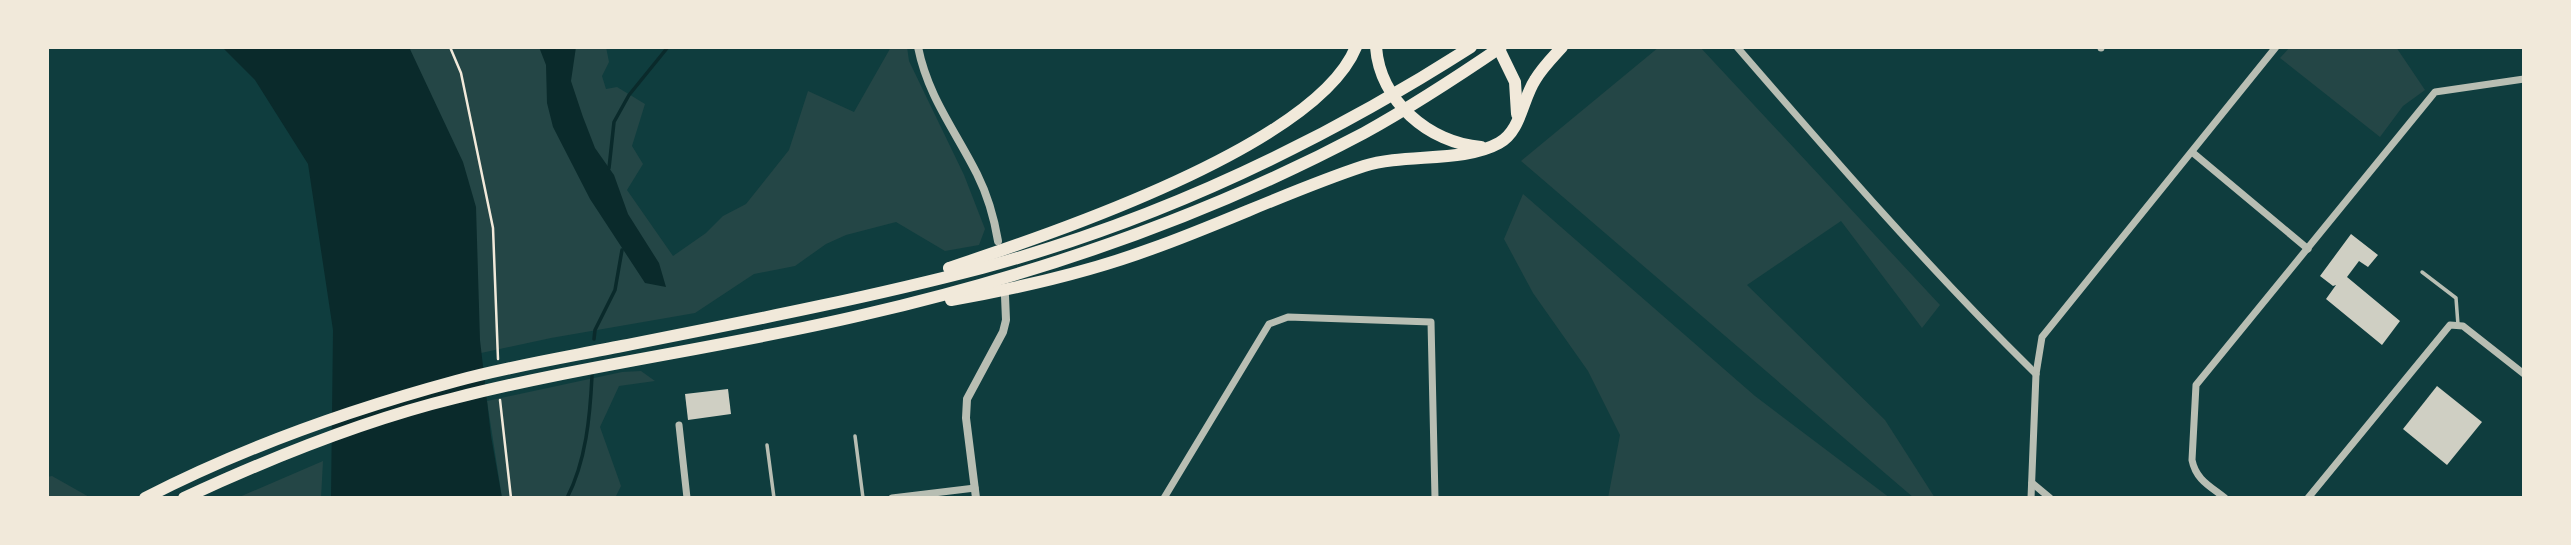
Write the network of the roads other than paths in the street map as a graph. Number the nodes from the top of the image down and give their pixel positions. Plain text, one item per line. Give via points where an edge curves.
1 (918, 47) edge
2 (1356, 47) edge
3 (1376, 47) edge
4 (1471, 47) edge
5 (1500, 47) edge
6 (1562, 47) edge
7 (1737, 47) edge
8 (2276, 47) edge
9 (2524, 79) edge
10 (1517, 121) junction
11 (1492, 146) junction
12 (2192, 152) junction
13 (998, 241) dead end
14 (2308, 249) junction
15 (2422, 272) dead end
16 (869, 295) junction
17 (1005, 296) dead end
18 (864, 315) junction
19 (2458, 325) junction
20 (2036, 374) junction
21 (2524, 374) edge
22 (679, 425) dead end
23 (855, 436) dead end
24 (766, 445) dead end
25 (2032, 483) junction
26 (976, 493) edge
27 (145, 498) edge
28 (184, 498) edge
29 (687, 498) edge
30 (774, 498) edge
31 (863, 498) edge
32 (892, 498) edge
33 (1164, 498) edge
34 (1435, 498) edge
35 (2031, 498) edge
36 (2050, 498) edge
37 (2225, 498) edge
38 (2308, 498) edge

1 - 13 street via 944,119 992,208
2 - 16 highway via 1340,75 1310,105 1205,167 1044,236
3 - 11 highway via 1384,78 1413,118 1448,140
4 - 16 highway via 1355,118 1155,211 985,267
5 - 10 highway via 1515,82
5 - 18 highway via 1365,132 1246,190 1082,255
6 - 10 highway via 1535,80
7 - 20 street via 1858,186
8 - 12 street
9 - 14 street via 2435,92
10 - 11 highway via 1508,136
11 - 18 highway via 1471,153 1409,157 1366,166 1149,250 1055,280
12 - 14 street
12 - 20 street via 2042,337
14 - 37 street via 2196,385 2195,472
15 - 19 lane via 2456,299
16 - 27 highway via 458,380 273,439
17 - 26 street via 1003,332 967,399
18 - 28 highway via 451,398 281,457
19 - 21 street
19 - 38 street via 2447,327
20 - 25 street
22 - 29 street
23 - 31 lane
24 - 30 lane
25 - 35 street
25 - 36 street
26 - 32 street
33 - 34 street via 1269,324 1288,317 1431,322

